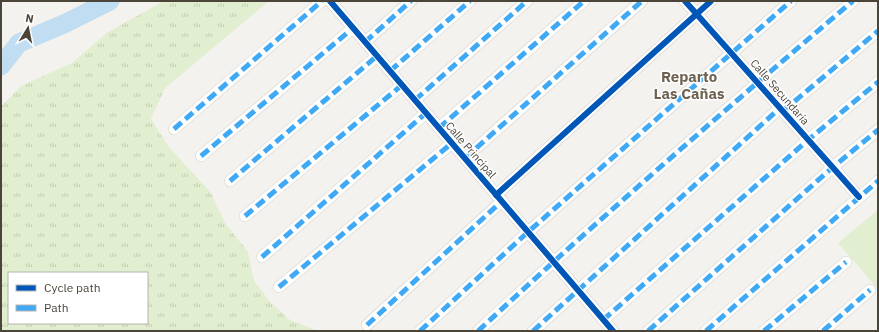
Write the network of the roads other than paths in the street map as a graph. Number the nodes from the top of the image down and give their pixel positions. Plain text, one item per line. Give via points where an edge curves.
1 (411, 1) edge
2 (470, 1) edge
3 (528, 1) edge
4 (584, 1) edge
5 (642, 1) edge
6 (685, 1) edge
7 (711, 1) edge
8 (791, 1) edge
9 (853, 1) edge
10 (330, 2) edge
11 (696, 14) junction
12 (353, 28) junction
13 (878, 31) edge
14 (365, 42) junction
15 (731, 52) junction
16 (377, 56) junction
17 (390, 71) junction
18 (757, 82) junction
19 (878, 82) edge
20 (402, 85) junction
21 (414, 100) junction
22 (782, 109) junction
23 (426, 113) junction
24 (439, 128) junction
25 (174, 129) dead end
26 (878, 130) edge
27 (808, 140) junction
28 (452, 143) junction
29 (201, 156) dead end
30 (465, 158) junction
31 (833, 167) junction
32 (230, 181) dead end
33 (878, 181) edge
34 (859, 197) junction
35 (499, 198) junction
36 (245, 216) dead end
37 (528, 232) junction
38 (262, 257) dead end
39 (553, 261) junction
40 (846, 262) dead end
41 (279, 287) dead end
42 (577, 290) junction
43 (870, 290) dead end
44 (603, 320) junction
45 (367, 324) dead end
46 (420, 331) edge
47 (478, 331) edge
48 (533, 331) edge
49 (613, 331) edge
50 (648, 331) edge
51 (706, 331) edge
52 (764, 331) edge
53 (823, 331) edge

1 - 14 street
2 - 17 street
3 - 21 street
4 - 24 street
5 - 30 street
6 - 11 street, Calle Secundaria
7 - 11 street
8 - 15 street
9 - 18 street
10 - 12 street, Calle Principal
10 - 25 street
11 - 15 street, Calle Secundaria
11 - 35 street
12 - 14 street, Calle Principal
12 - 29 street
13 - 22 street
14 - 16 street, Calle Principal
15 - 18 street, Calle Secundaria
15 - 37 street
16 - 17 street, Calle Principal
16 - 32 street
17 - 20 street, Calle Principal
18 - 22 street, Calle Secundaria
18 - 39 street
19 - 27 street
20 - 21 street, Calle Principal
20 - 36 street
21 - 23 street, Calle Principal
22 - 27 street, Calle Secundaria
22 - 42 street
23 - 24 street, Calle Principal
23 - 38 street
24 - 28 street, Calle Principal
26 - 31 street
27 - 31 street, Calle Secundaria
27 - 44 street
28 - 30 street, Calle Principal
28 - 41 street
30 - 35 street, Calle Principal
31 - 34 street, Calle Secundaria
31 - 50 street
33 - 34 street
34 - 51 street
35 - 37 street, Calle Principal
35 - 45 street
37 - 39 street, Calle Principal
37 - 46 street
39 - 42 street, Calle Principal
39 - 47 street
40 - 52 street
42 - 44 street, Calle Principal
42 - 48 street
43 - 53 street
44 - 49 street, Calle Principal

